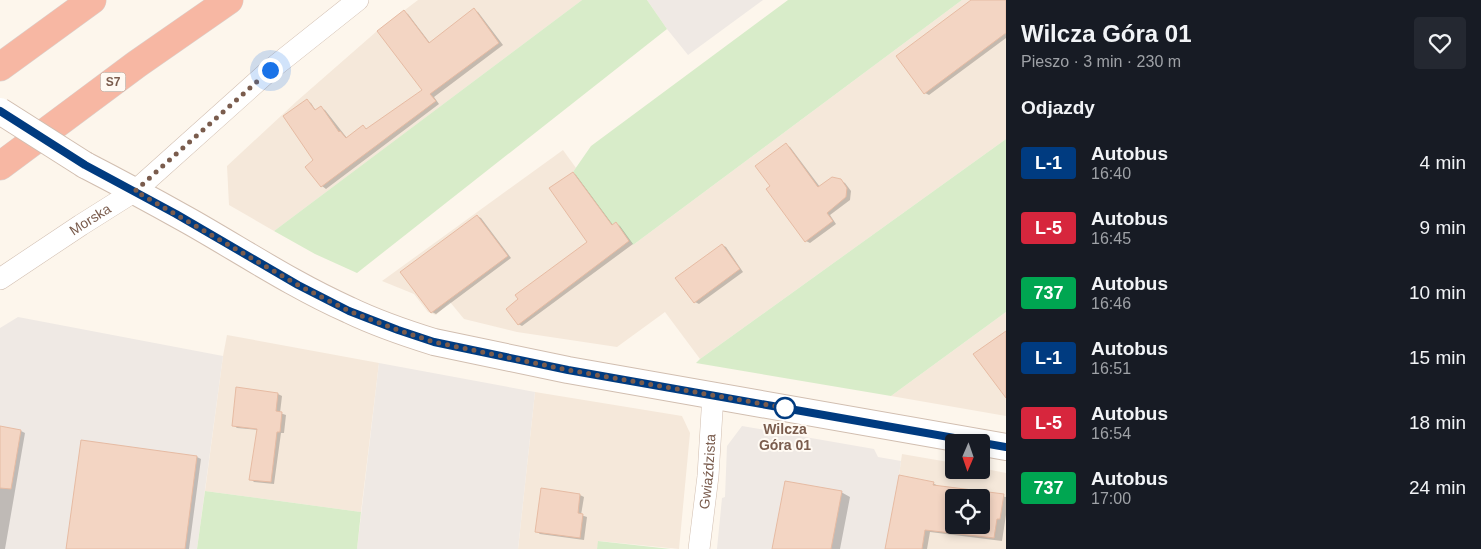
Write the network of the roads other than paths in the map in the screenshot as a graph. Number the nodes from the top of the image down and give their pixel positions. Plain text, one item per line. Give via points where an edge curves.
1 (92, 0) edge
2 (229, 0) edge
3 (358, 0) edge
4 (0, 67) edge
5 (0, 112) edge
6 (0, 166) edge
7 (135, 191) junction
8 (0, 280) edge
9 (714, 395) junction
10 (1006, 447) edge
11 (699, 549) edge

1 - 4 highway
2 - 6 highway, S7
3 - 7 street, Morska via 270,70
5 - 7 street, bridge via 85,165
7 - 8 street, Morska
7 - 9 street via 298,285 349,311 398,330 434,342 568,370
9 - 10 street
9 - 11 street, Gwiaździsta

